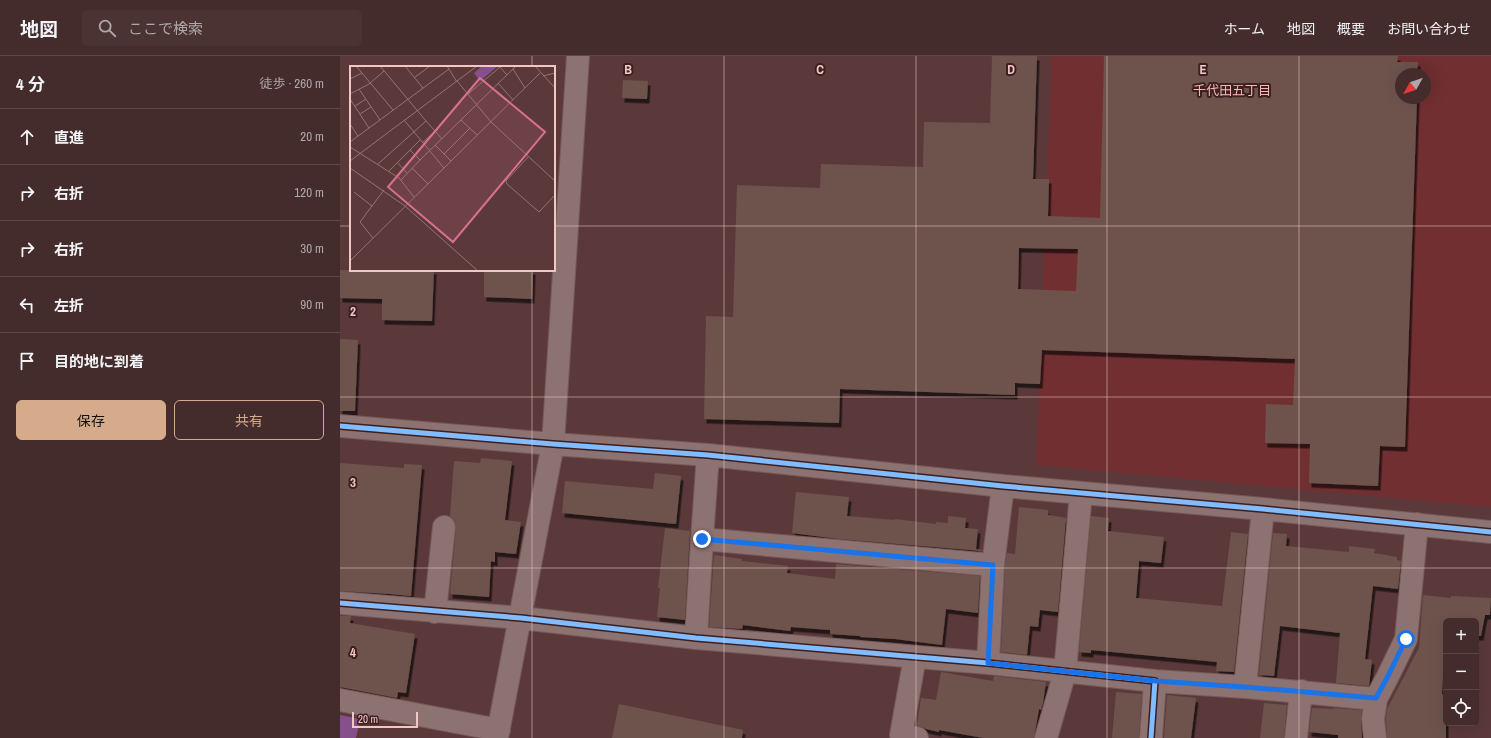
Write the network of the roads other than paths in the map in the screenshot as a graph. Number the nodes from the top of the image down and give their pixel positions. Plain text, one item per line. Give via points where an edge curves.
1 (578, 56) edge
2 (340, 426) edge
3 (553, 444) junction
4 (708, 456) junction
5 (1003, 486) junction
6 (1081, 493) junction
7 (1263, 508) junction
8 (1417, 524) junction
9 (444, 527) dead end
10 (1491, 532) edge
11 (702, 539) junction
12 (993, 565) junction
13 (340, 603) edge
14 (435, 612) junction
15 (521, 618) junction
16 (696, 638) junction
17 (915, 657) junction
18 (988, 663) junction
19 (1065, 672) junction
20 (1156, 681) junction
21 (1245, 687) junction
22 (1301, 691) junction
23 (1376, 698) junction
24 (340, 700) edge
25 (498, 734) edge
26 (906, 737) edge
27 (1046, 738) edge
28 (1151, 738) edge
29 (1296, 738) edge
30 (1375, 738) edge

1 - 3 street
2 - 3 street
3 - 4 street
3 - 15 street
4 - 5 street
4 - 11 street
5 - 6 street
5 - 12 street
6 - 7 street
6 - 19 street
7 - 8 street
7 - 21 street
8 - 10 street
8 - 23 street via 1406,639
9 - 14 street
11 - 12 street
11 - 16 street
12 - 18 street
13 - 14 street
14 - 15 street
15 - 16 street
15 - 25 street
16 - 17 street
17 - 18 street
17 - 26 street
18 - 19 street
19 - 20 street
19 - 27 street
20 - 21 street
20 - 28 street
21 - 22 street
22 - 23 street
22 - 29 street
23 - 30 street via 1373,719
24 - 25 street

